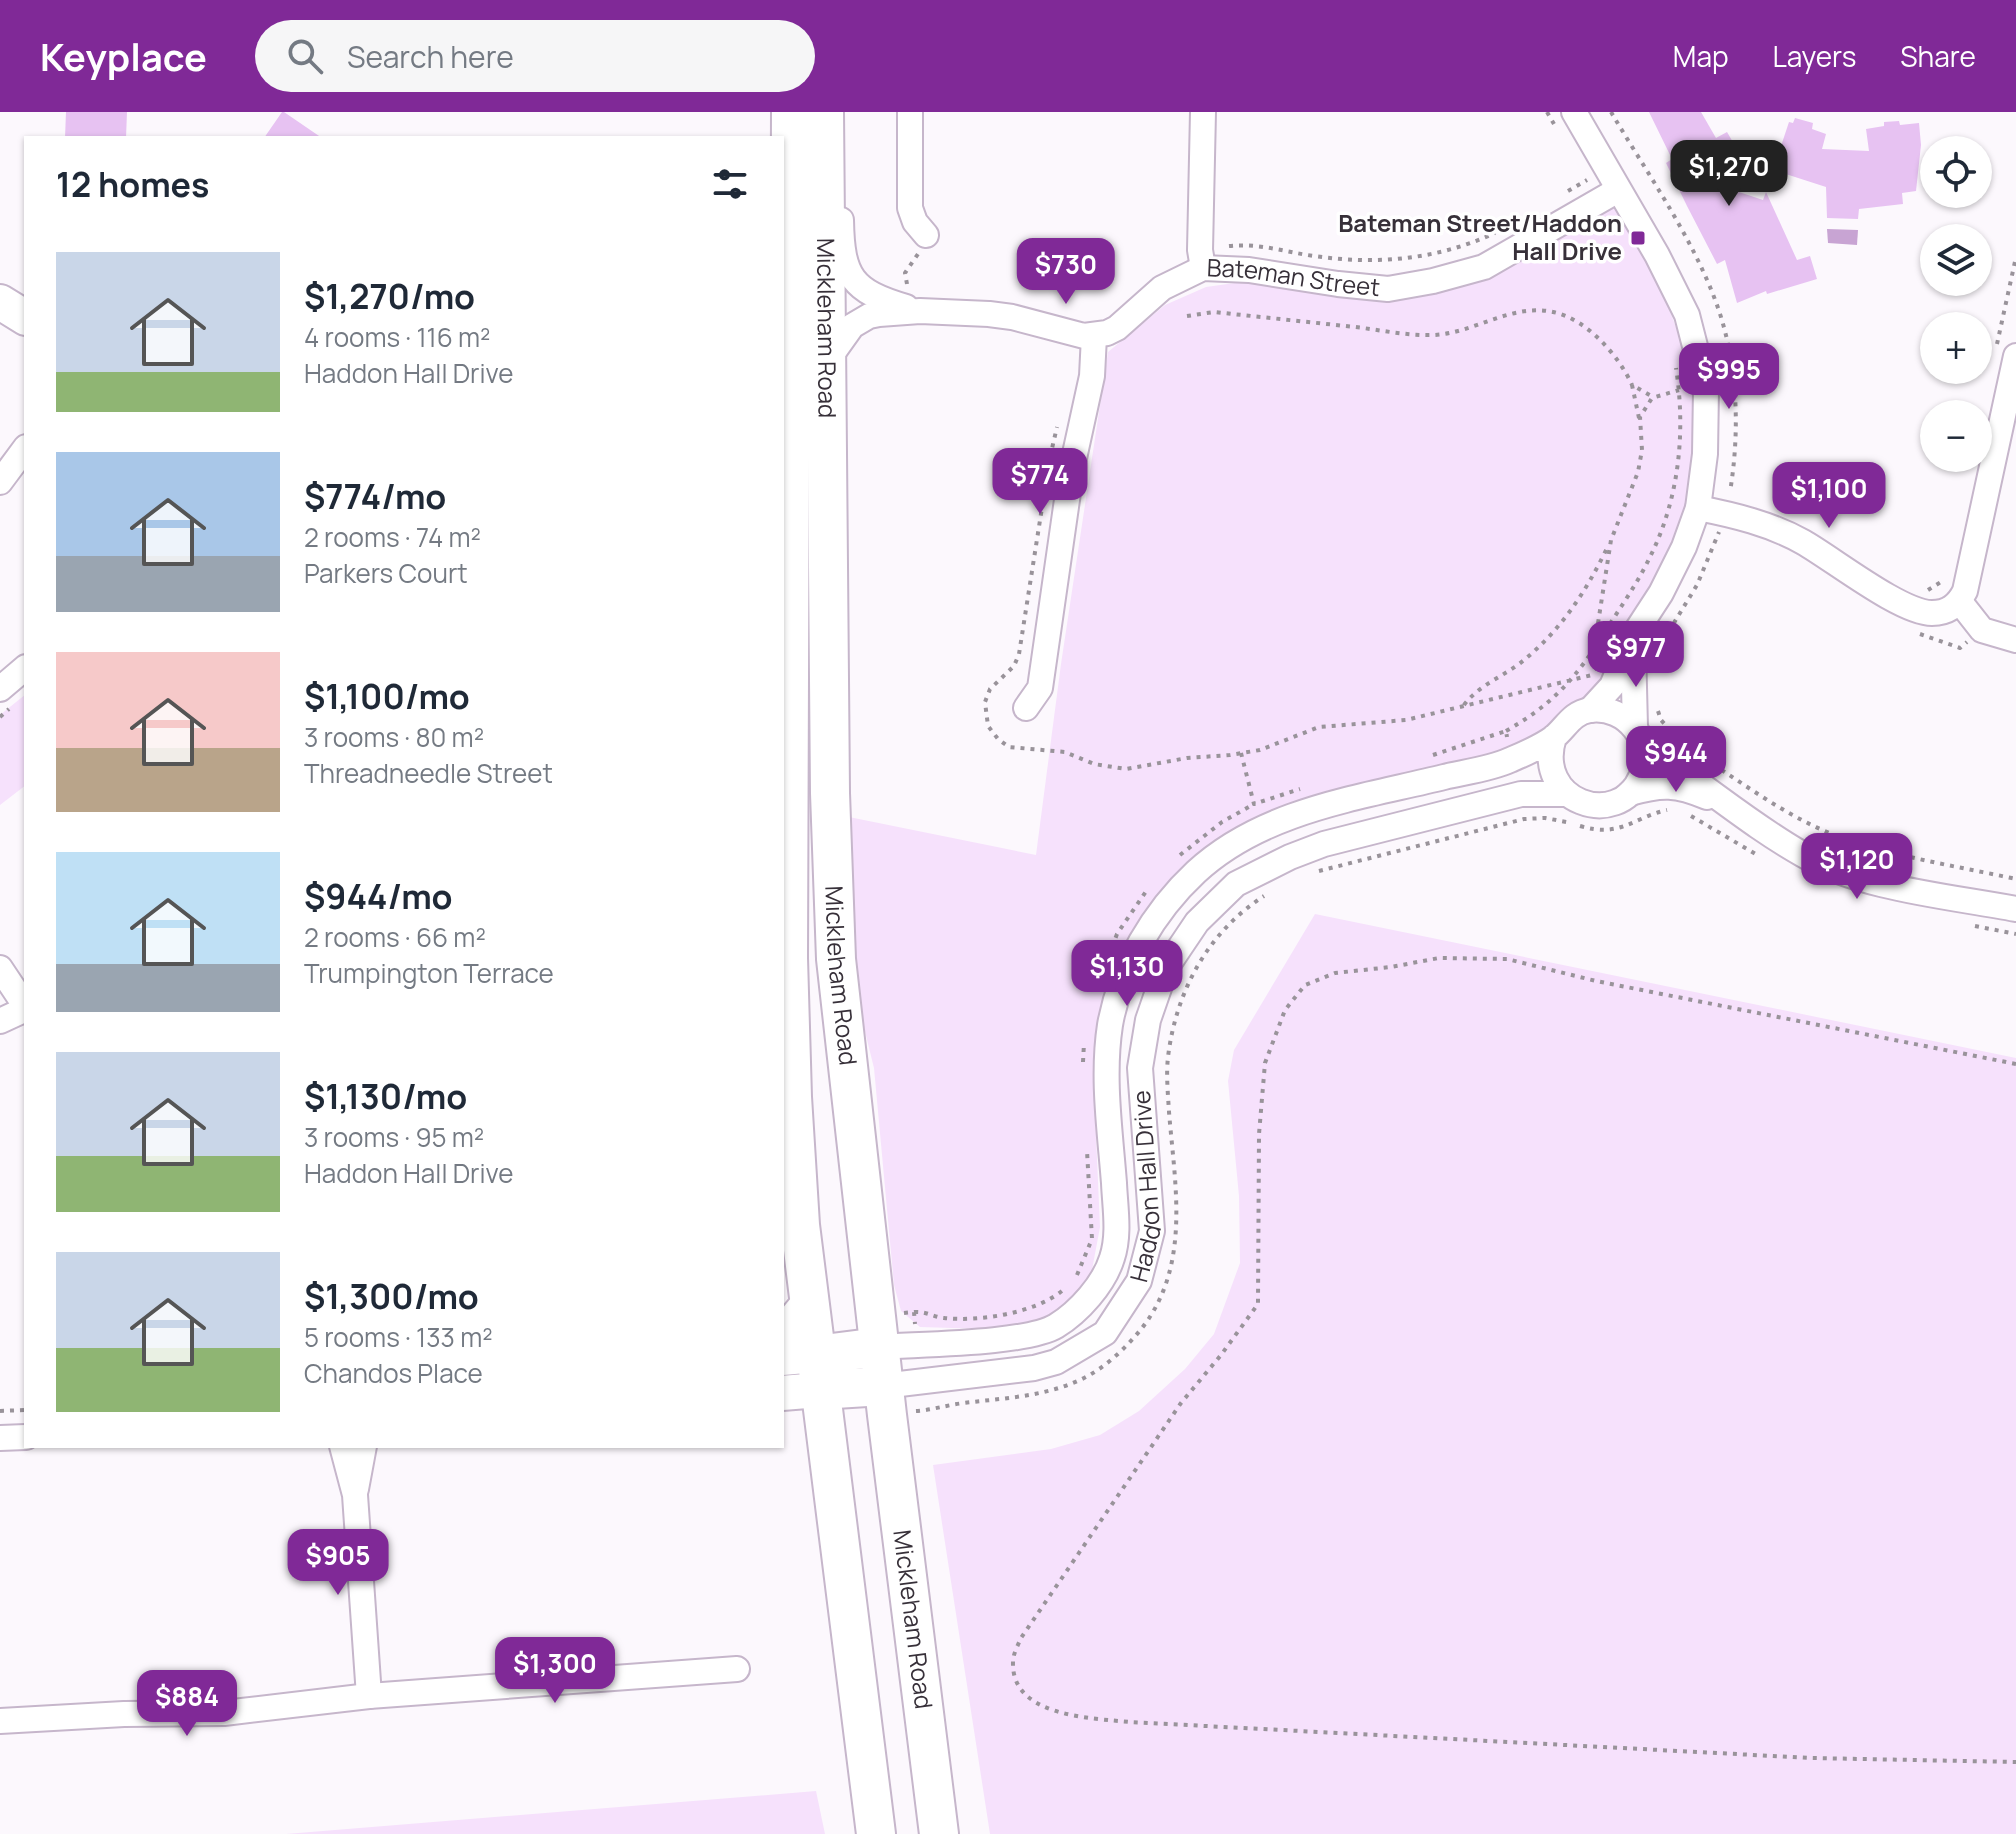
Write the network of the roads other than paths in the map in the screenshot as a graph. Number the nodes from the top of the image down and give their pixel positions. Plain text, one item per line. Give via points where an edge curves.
1 (791, 112) edge
2 (824, 112) edge
3 (840, 112) edge
4 (910, 112) edge
5 (1203, 112) edge
6 (1574, 112) edge
7 (1618, 190) junction
8 (926, 235) dead end
9 (1203, 268) junction
10 (0, 302) edge
11 (920, 311) junction
12 (24, 317) edge
13 (1094, 336) junction
14 (2016, 356) edge
15 (827, 361) junction
16 (2013, 380) edge
17 (1698, 508) junction
18 (1960, 602) junction
19 (1633, 636) junction
20 (2016, 640) edge
21 (24, 669) edge
22 (0, 689) edge
23 (1026, 708) dead end
24 (1590, 710) junction
25 (1554, 737) junction
26 (1640, 737) junction
27 (1676, 778) junction
28 (1630, 793) junction
29 (1566, 794) junction
30 (2016, 909) edge
31 (0, 968) edge
32 (24, 1005) edge
33 (24, 1009) edge
34 (0, 1021) edge
35 (810, 1302) junction
36 (784, 1328) edge
37 (879, 1347) junction
38 (806, 1368) edge
39 (883, 1386) junction
40 (784, 1391) edge
41 (24, 1437) edge
42 (0, 1438) edge
43 (343, 1448) edge
44 (364, 1448) edge
45 (355, 1495) junction
46 (737, 1669) dead end
47 (369, 1696) junction
48 (0, 1721) edge
49 (876, 1834) edge
50 (939, 1834) edge

1 - 35 main road, Mickleham Road via 788,958 800,1225
2 - 15 main road, Mickleham Road
3 - 11 street via 841,236 852,278 876,298
4 - 8 street via 910,208
5 - 9 street
6 - 7 street
7 - 9 street, Bateman Street via 1484,267 1433,281 1388,289
7 - 17 street via 1687,315 1706,389
9 - 13 street, Bateman Street via 1162,288 1117,328
10 - 12 street
11 - 13 street via 1012,317
11 - 15 street via 861,320
13 - 23 street via 1092,376 1071,472 1040,688
14 - 16 street
15 - 37 main road, Mickleham Road via 836,959
16 - 18 street
17 - 18 street via 1754,521 1801,541 1905,605 1930,613 1948,611
17 - 19 street via 1661,593
18 - 20 street via 1982,630
19 - 24 street via 1612,686
19 - 26 street
21 - 22 street
24 - 25 street via 1564,723
24 - 26 street via 1622,716
25 - 29 street via 1550,765
25 - 37 street, Haddon Hall Drive via 1507,762 1265,826 1197,871 1155,918 1126,971 1110,1023 1106,1076 1117,1230 1103,1276 1081,1305 1054,1327 1021,1337
26 - 27 street
26 - 28 street via 1646,763
27 - 28 street
27 - 30 street via 1804,855 1849,874
28 - 29 street via 1600,805
29 - 39 street, Haddon Hall Drive via 1521,794 1324,844 1236,884 1197,922 1166,968 1148,1020 1140,1068 1152,1231 1139,1281 1105,1333 1045,1365
31 - 32 street
33 - 34 street
35 - 36 street
35 - 38 main road, Mickleham Road
37 - 38 main road
37 - 39 main road, Mickleham Road
38 - 39 main road
38 - 40 street
38 - 49 main road, Mickleham Road
39 - 50 main road, Mickleham Road
41 - 42 street
43 - 45 street
44 - 45 street
45 - 47 street
46 - 47 street
47 - 48 street via 224,1713

